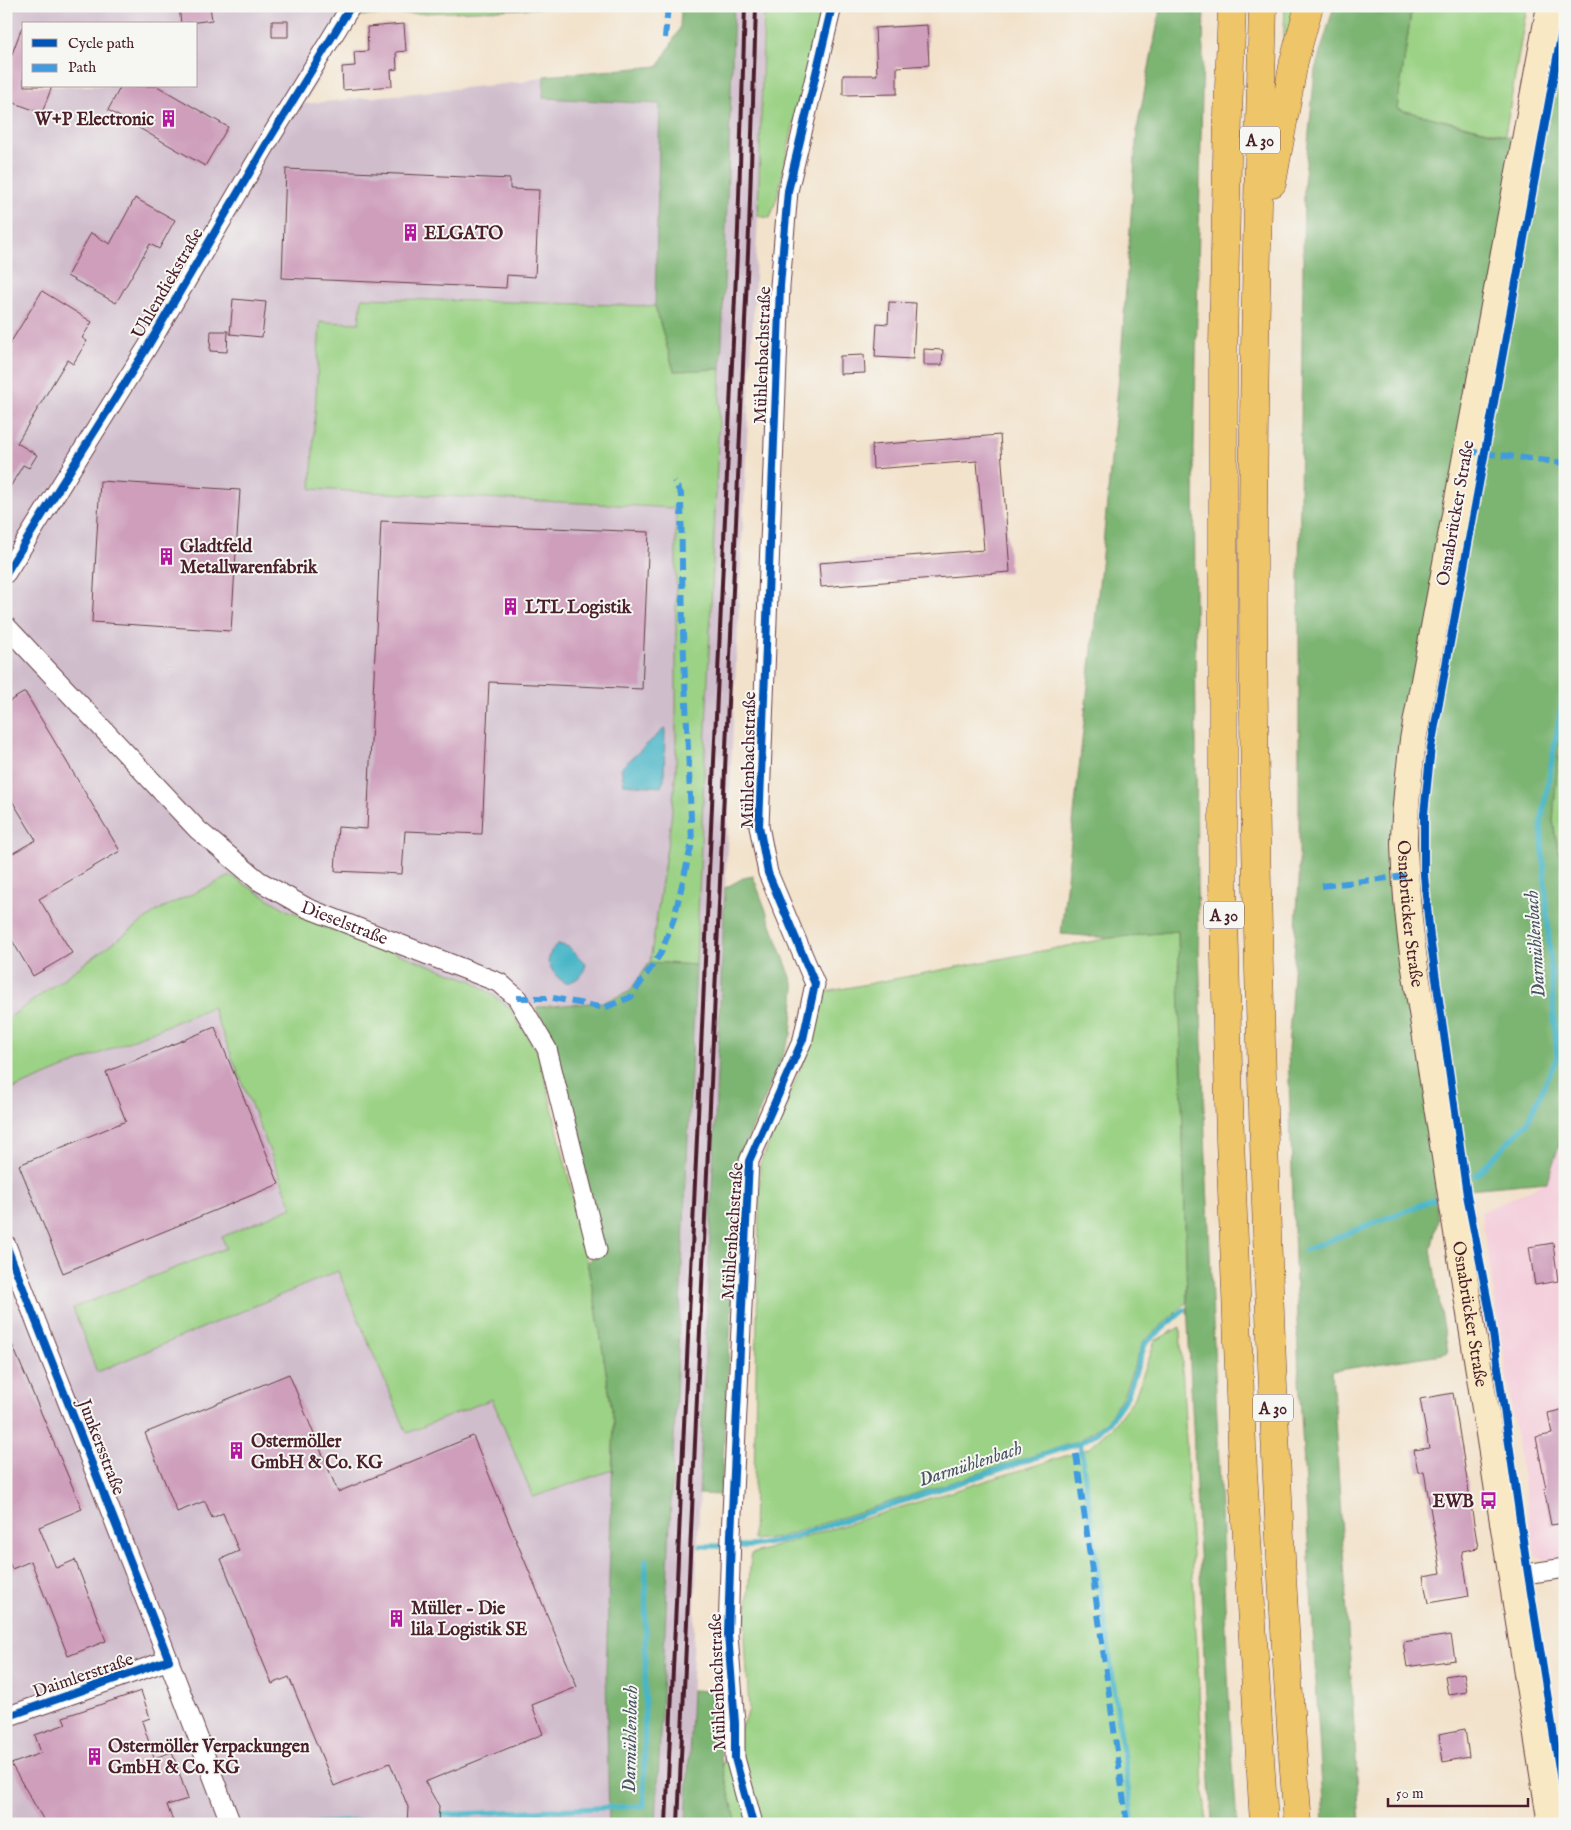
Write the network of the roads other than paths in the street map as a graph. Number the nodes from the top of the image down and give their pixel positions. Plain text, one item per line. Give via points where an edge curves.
1 (351, 6) edge
2 (832, 6) edge
3 (1232, 6) edge
4 (1263, 6) edge
5 (1309, 6) edge
6 (1550, 6) edge
7 (1256, 273) junction
8 (6, 574) edge
9 (6, 626) edge
10 (6, 1245) edge
11 (597, 1250) dead end
12 (1565, 1568) edge
13 (1513, 1576) junction
14 (169, 1660) junction
15 (6, 1717) edge
16 (231, 1824) edge
17 (753, 1824) edge
18 (1264, 1824) edge
19 (1298, 1824) edge
20 (1551, 1824) edge

1 - 8 street, Uhlendiekstraße via 148,346
2 - 17 street, Mühlenbachstraße via 788,191 780,286 759,826 768,873 815,984 803,1039 749,1161 728,1635 735,1758
3 - 18 highway, A 30 via 1223,346 1223,882 1243,1471
4 - 7 highway, A 30
5 - 7 highway via 1294,61
6 - 13 main road, Osnabrücker Straße via 1413,740 1404,843 1414,958
7 - 19 highway, A 30 via 1253,573 1259,1002 1275,1470
9 - 11 street, Dieselstraße via 198,830 259,881 307,908 500,983 517,998 547,1049
10 - 14 street, Junkersstraße
12 - 13 street
13 - 20 main road, Osnabrücker Straße
14 - 15 street, Daimlerstraße
14 - 16 street, Junkersstraße

